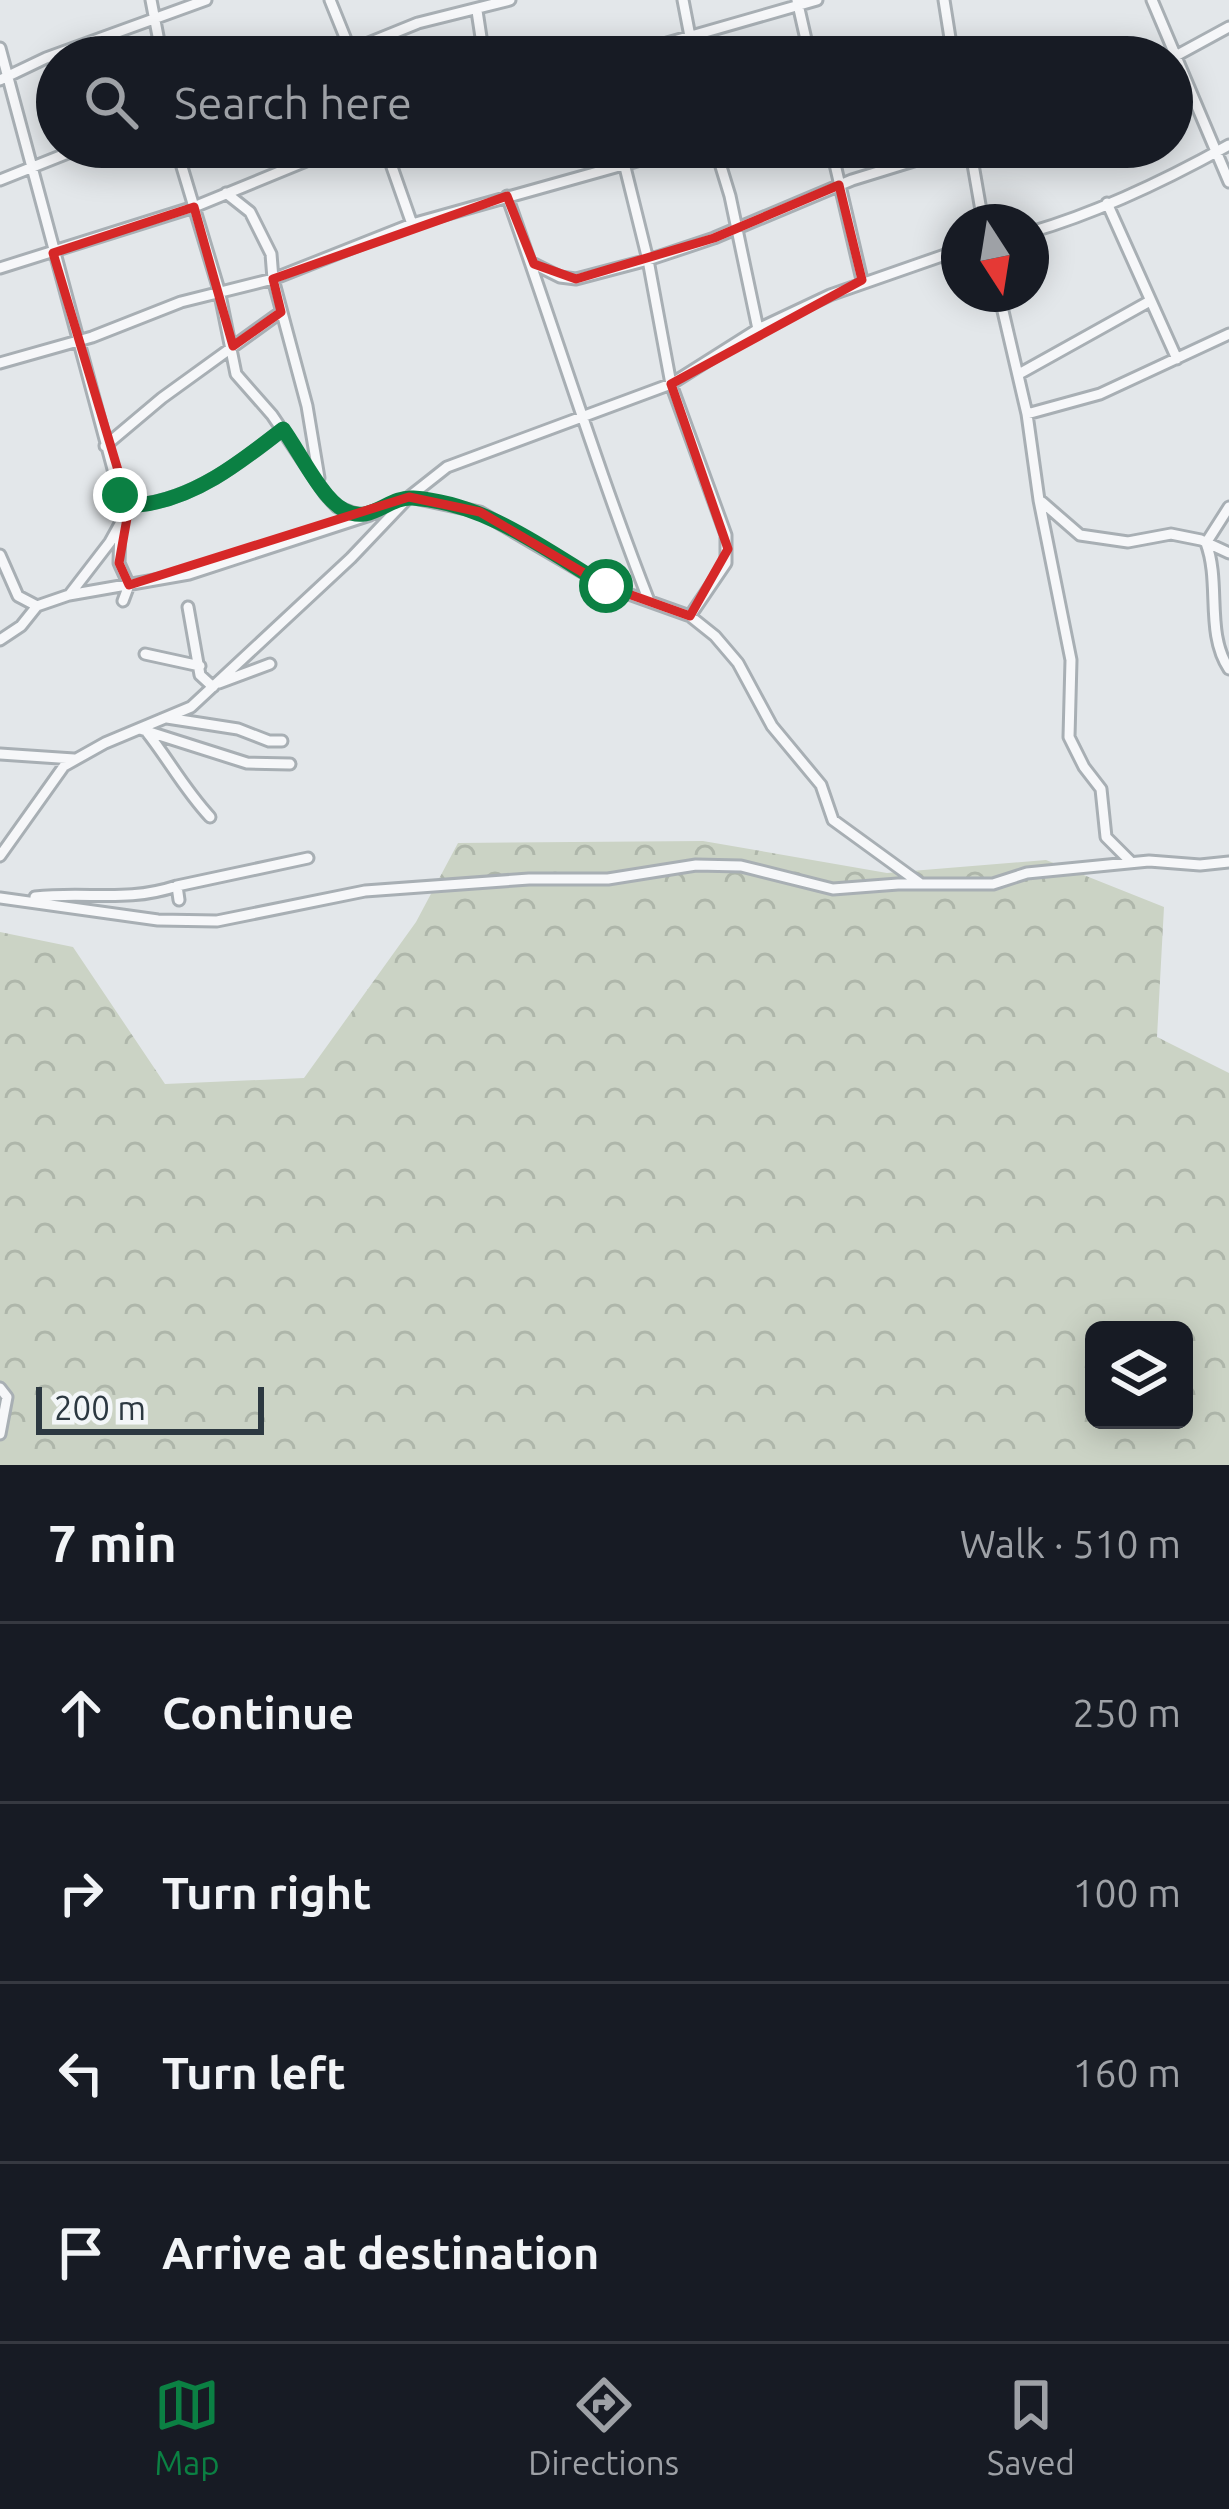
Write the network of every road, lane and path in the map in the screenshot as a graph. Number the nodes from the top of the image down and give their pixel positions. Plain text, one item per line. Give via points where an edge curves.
1 (151, 0) edge
2 (206, 0) edge
3 (331, 0) edge
4 (510, 0) edge
5 (683, 0) edge
6 (817, 0) edge
7 (944, 0) edge
8 (1152, 0) edge
9 (797, 2) edge
10 (477, 10) junction
11 (156, 19) junction
12 (1229, 27) edge
13 (108, 36) edge
14 (159, 36) edge
15 (345, 36) edge
16 (390, 36) edge
17 (481, 36) edge
18 (688, 36) joint
19 (805, 36) edge
20 (950, 36) edge
21 (1165, 36) edge
22 (1193, 46) edge
23 (0, 48) edge
24 (36, 63) edge
25 (4, 78) edge
26 (1193, 101) edge
27 (1229, 145) edge
28 (1216, 152) junction
29 (1193, 163) edge
30 (36, 166) edge
31 (32, 168) junction
32 (182, 168) edge
33 (288, 168) edge
34 (392, 168) edge
35 (613, 168) edge
36 (625, 168) edge
37 (721, 168) edge
38 (836, 168) edge
39 (893, 168) edge
40 (974, 168) edge
41 (1182, 168) edge
42 (0, 180) edge
43 (1229, 182) edge
44 (839, 185) junction
45 (226, 193) junction
46 (507, 196) junction
47 (1107, 203) junction
48 (980, 204) edge
49 (194, 207) junction
50 (412, 224) junction
51 (1049, 225) edge
52 (737, 228) junction
53 (53, 254) junction
54 (941, 256) edge
55 (648, 260) junction
56 (534, 265) junction
57 (0, 268) edge
58 (273, 279) junction
59 (862, 280) junction
60 (219, 290) junction
61 (1150, 301) junction
62 (281, 312) junction
63 (1003, 312) edge
64 (758, 329) junction
65 (1229, 334) edge
66 (77, 341) junction
67 (232, 347) junction
68 (1177, 359) junction
69 (0, 363) edge
70 (1018, 374) junction
71 (671, 384) junction
72 (1028, 414) junction
73 (585, 416) junction
74 (283, 429) junction
75 (105, 446) junction
76 (320, 483) junction
77 (409, 497) junction
78 (1039, 500) junction
79 (131, 504) junction
80 (1229, 507) edge
81 (370, 514) junction
82 (120, 523) junction
83 (1206, 542) junction
84 (1229, 553) edge
85 (0, 555) edge
86 (129, 585) junction
87 (69, 595) junction
88 (122, 601) dead end
89 (649, 601) junction
90 (37, 605) junction
91 (188, 607) dead end
92 (690, 616) junction
93 (0, 640) edge
94 (146, 654) dead end
95 (270, 664) dead end
96 (200, 666) junction
97 (1229, 669) edge
98 (214, 686) junction
99 (167, 718) junction
100 (143, 730) junction
101 (282, 741) dead end
102 (0, 754) edge
103 (74, 759) junction
104 (290, 764) dead end
105 (210, 818) dead end
106 (0, 856) edge
107 (308, 858) dead end
108 (1131, 862) junction
109 (1229, 862) edge
110 (921, 884) junction
111 (177, 886) junction
112 (0, 898) edge
113 (22, 899) junction
114 (179, 900) dead end
115 (0, 1388) edge
116 (0, 1435) edge

1 - 11 street
2 - 11 street
3 - 15 street
4 - 10 street
5 - 18 street
6 - 9 street
7 - 20 street
8 - 21 street
9 - 18 street
9 - 19 street
10 - 16 street
10 - 17 street
11 - 13 street
11 - 14 street
12 - 22 street
23 - 25 street
24 - 25 street
25 - 31 street
26 - 28 street
27 - 28 street
28 - 29 street
28 - 43 street
30 - 31 street
31 - 42 street
31 - 53 street
32 - 49 street
33 - 45 street
34 - 50 street
35 - 46 street
36 - 55 street
37 - 52 street
38 - 44 street
39 - 44 street
40 - 48 street
41 - 47 street
44 - 52 street
44 - 59 street
45 - 49 street
45 - 58 street via 257,222
46 - 50 street
46 - 56 street
47 - 51 street
47 - 61 street
49 - 53 street
49 - 60 street
50 - 58 street
52 - 55 street
52 - 64 street
53 - 57 street
53 - 66 street
54 - 59 street
55 - 56 street via 577,279
55 - 71 street
56 - 73 street
58 - 60 street
58 - 62 street
59 - 64 street
60 - 66 street
60 - 67 street
61 - 68 street
61 - 70 street
62 - 67 street
62 - 76 street
63 - 70 street
64 - 71 street
65 - 68 street
66 - 69 street
66 - 75 street
67 - 74 street via 236,374
67 - 75 street
68 - 72 street via 1100,394
70 - 72 street
71 - 73 street
71 - 92 street via 728,549 720,577
72 - 78 street
73 - 77 street via 447,467
73 - 89 street
74 - 76 street
74 - 79 street via 206,483
75 - 79 street via 120,495
76 - 81 street via 337,507
77 - 81 street
77 - 89 street via 480,512 606,586
77 - 98 street
78 - 83 street via 1080,535 1127,542 1171,534
78 - 108 street via 1072,660 1070,737 1101,789 1106,838
79 - 82 street
80 - 83 street
81 - 86 street via 189,574
82 - 86 street via 119,562
82 - 87 street
83 - 84 street
83 - 97 street
85 - 90 street via 17,596
86 - 87 street
86 - 88 street
87 - 90 street
89 - 92 street
90 - 93 street
91 - 96 street
92 - 110 street via 738,663 772,726 821,785 833,820
94 - 96 street
95 - 98 street
96 - 98 street
98 - 99 street
99 - 100 street
99 - 101 street
100 - 103 street
100 - 104 street via 247,763
100 - 105 street
102 - 103 street
103 - 106 street
107 - 111 street
108 - 109 street
108 - 110 street via 1027,872 993,884
110 - 113 street via 833,889 742,866 696,865 608,879 365,891 217,921
111 - 113 street via 136,897
111 - 114 street
112 - 113 street
115 - 116 street via 7,1397

